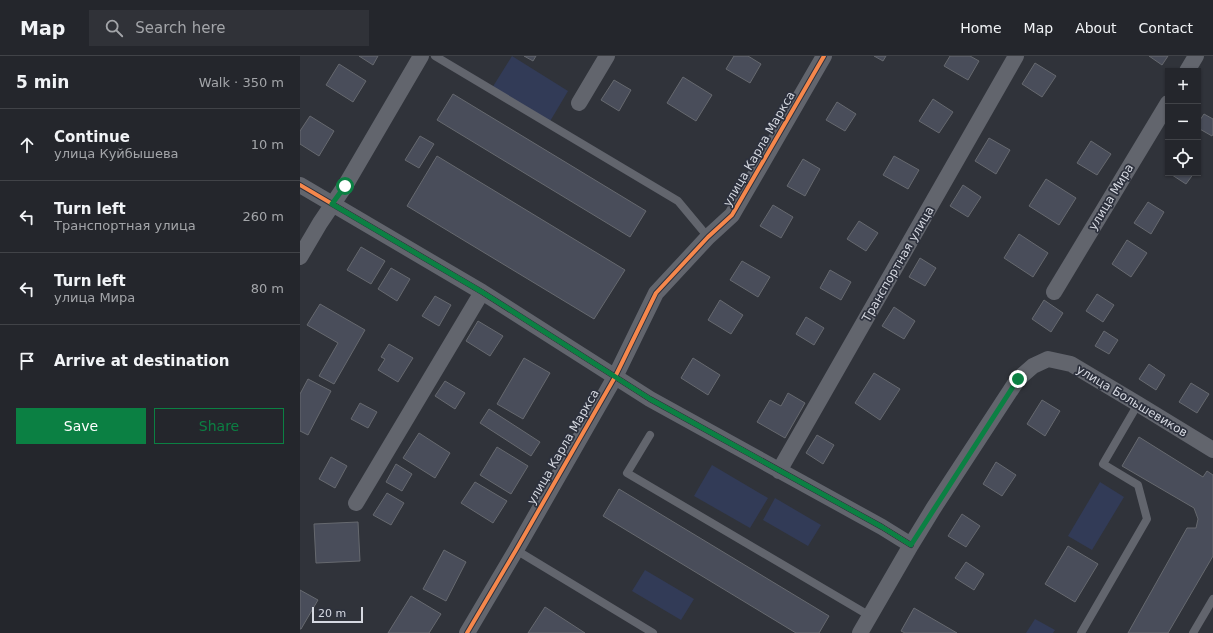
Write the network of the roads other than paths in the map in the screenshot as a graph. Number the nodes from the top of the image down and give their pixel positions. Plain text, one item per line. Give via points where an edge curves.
1 (421, 56) edge
2 (435, 56) edge
3 (607, 56) edge
4 (824, 56) edge
5 (1016, 56) edge
6 (1196, 56) edge
7 (1189, 68) edge
8 (579, 103) dead end
9 (1167, 104) edge
10 (300, 185) edge
11 (332, 204) junction
12 (708, 237) junction
13 (300, 257) edge
14 (482, 292) junction
15 (1054, 292) dead end
16 (615, 377) junction
17 (1138, 404) junction
18 (650, 435) dead end
19 (1213, 450) edge
20 (779, 471) junction
21 (356, 504) dead end
22 (911, 545) junction
23 (516, 550) junction
24 (1213, 599) edge
25 (870, 616) junction
26 (467, 633) edge
27 (653, 633) edge
28 (860, 633) edge
29 (1081, 633) edge
30 (1193, 633) edge

1 - 11 street
2 - 12 lane via 678,201
3 - 8 street
4 - 12 street, улица Карла Маркса via 732,215
5 - 20 street, Транспортная улица
6 - 7 street
9 - 15 street, улица Мира
10 - 11 street
11 - 13 street
11 - 14 street
12 - 16 street, улица Карла Маркса via 656,293
14 - 16 street
14 - 21 street
16 - 20 street
16 - 23 street, улица Карла Маркса
17 - 19 street, улица Большевиков
17 - 22 street, улица Большевиков via 1071,364 1048,359 1033,366 1018,379
17 - 29 lane via 1103,464 1138,485 1147,519
18 - 25 lane via 627,473
20 - 22 street
22 - 25 street
23 - 26 street, улица Карла Маркса
23 - 27 lane
24 - 30 lane
25 - 28 street

